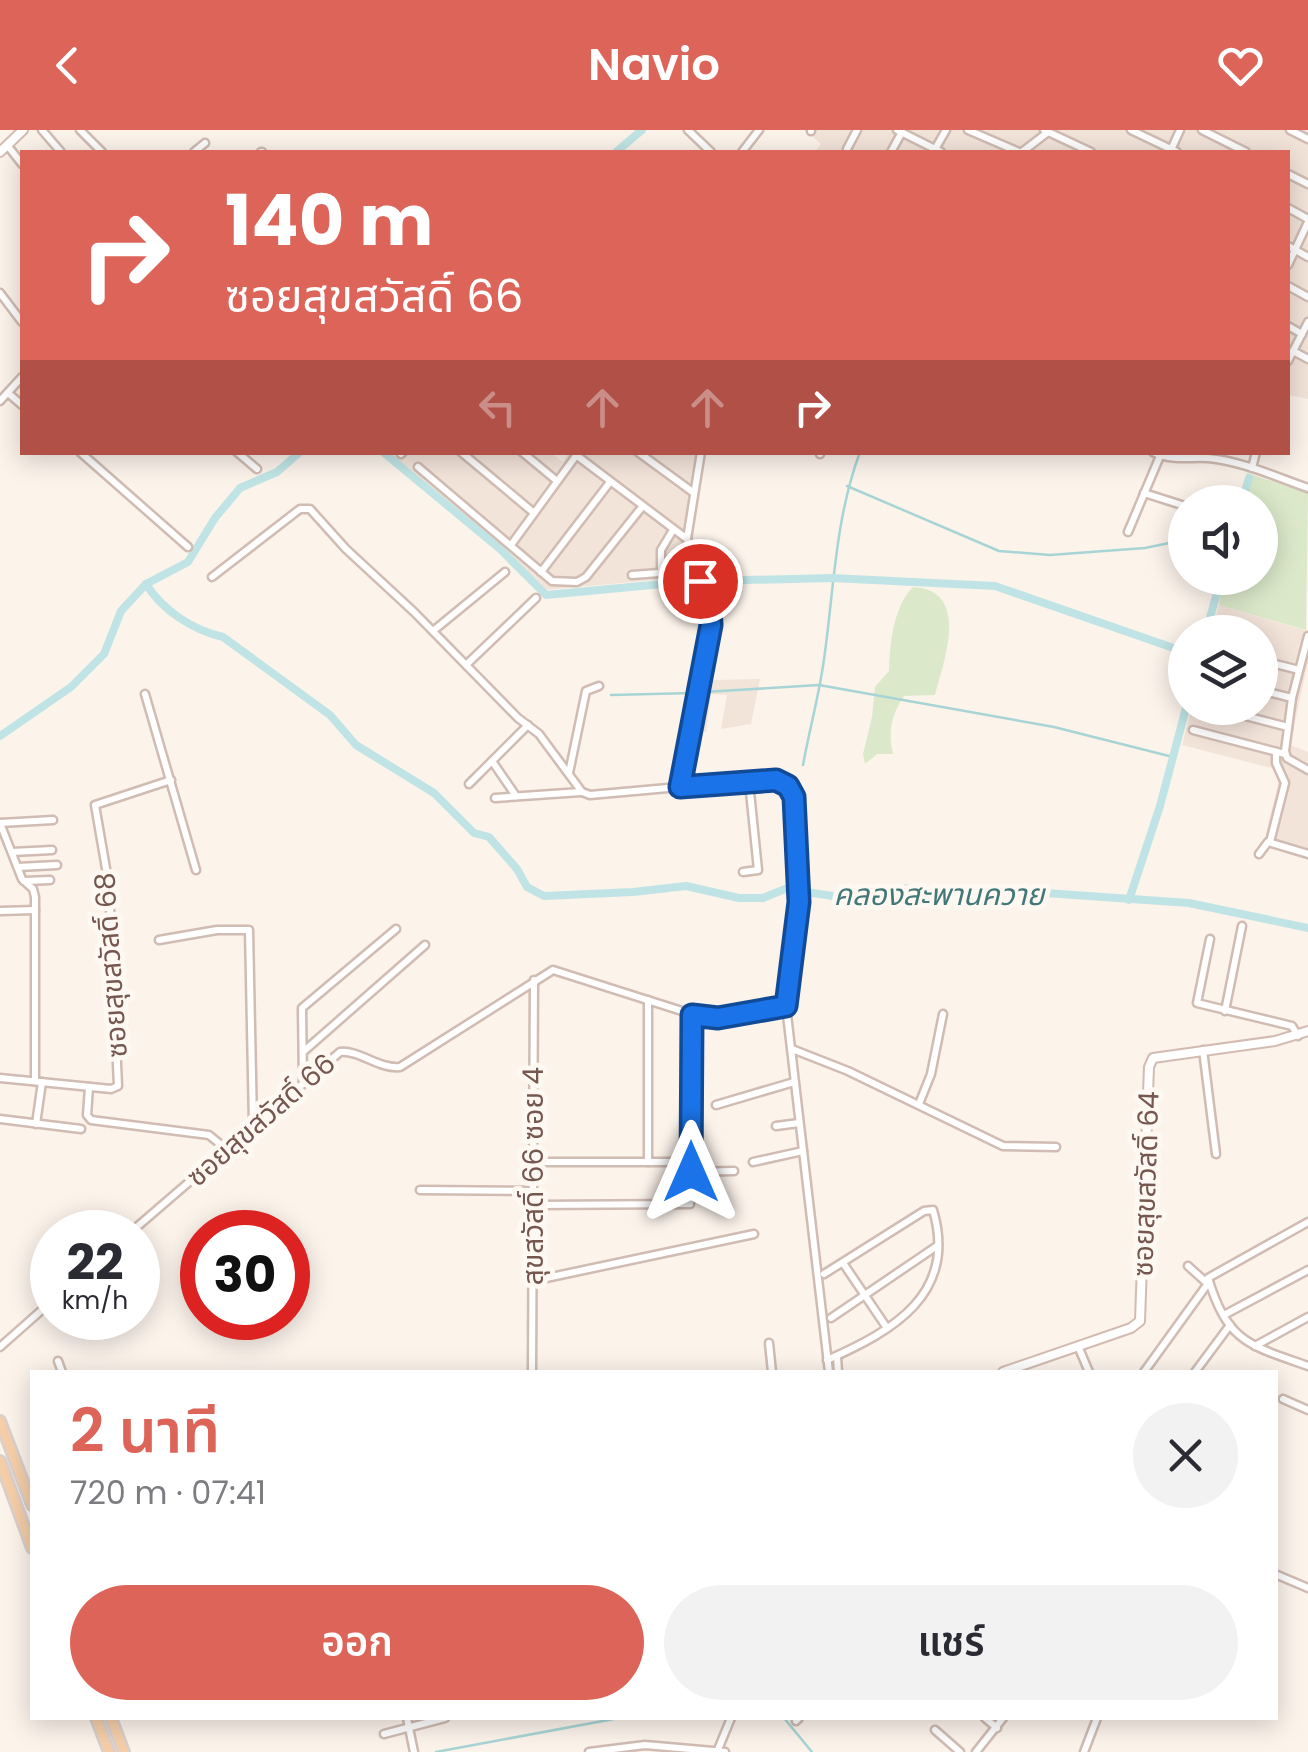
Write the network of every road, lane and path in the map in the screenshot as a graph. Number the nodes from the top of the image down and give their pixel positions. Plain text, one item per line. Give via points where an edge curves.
1 (23, 130) edge
2 (42, 130) edge
3 (80, 130) edge
4 (759, 130) edge
5 (857, 130) edge
6 (968, 130) edge
7 (1131, 130) edge
8 (1202, 130) edge
9 (1290, 130) edge
10 (900, 131) edge
11 (1046, 131) edge
12 (1308, 139) edge
13 (206, 143) dead end
14 (3, 149) edge
15 (60, 150) edge
16 (100, 150) edge
17 (197, 150) edge
18 (744, 150) edge
19 (847, 150) dead end
20 (935, 150) edge
21 (1016, 150) edge
22 (1023, 150) edge
23 (1087, 150) edge
24 (1172, 150) edge
25 (1242, 150) edge
26 (1308, 220) edge
27 (1291, 249) edge
28 (1308, 257) edge
29 (0, 293) edge
30 (20, 319) edge
31 (1308, 322) edge
32 (1290, 327) edge
33 (1302, 334) junction
34 (1293, 351) junction
35 (1290, 358) edge
36 (1308, 359) edge
37 (20, 379) edge
38 (8, 392) junction
39 (0, 401) edge
40 (20, 402) edge
41 (83, 455) edge
42 (240, 455) edge
43 (465, 455) edge
44 (526, 455) edge
45 (576, 455) edge
46 (578, 455) edge
47 (642, 455) edge
48 (700, 455) edge
49 (1156, 455) edge
50 (1170, 455) edge
51 (1255, 455) edge
52 (418, 467) dead end
53 (1252, 468) junction
54 (256, 469) dead end
55 (557, 481) junction
56 (610, 482) junction
57 (1308, 488) edge
58 (694, 493) junction
59 (1144, 493) junction
60 (1168, 501) edge
61 (642, 507) junction
62 (534, 513) junction
63 (674, 530) junction
64 (1128, 532) dead end
65 (687, 539) junction
66 (511, 545) junction
67 (188, 546) dead end
68 (686, 571) dead end
69 (505, 572) dead end
70 (541, 572) junction
71 (660, 573) junction
72 (632, 575) dead end
73 (212, 577) dead end
74 (536, 598) dead end
75 (433, 631) junction
76 (1308, 636) edge
77 (466, 664) junction
78 (1278, 665) edge
79 (1299, 670) junction
80 (599, 686) dead end
81 (145, 694) dead end
82 (1278, 694) edge
83 (1292, 698) junction
84 (528, 724) junction
85 (1278, 724) edge
86 (1288, 726) junction
87 (1193, 730) dead end
88 (1276, 752) junction
89 (1286, 754) junction
90 (492, 761) junction
91 (1308, 770) edge
92 (569, 774) junction
93 (171, 780) junction
94 (749, 782) junction
95 (469, 784) dead end
96 (680, 787) junction
97 (582, 792) junction
98 (517, 796) junction
99 (495, 798) dead end
100 (53, 820) dead end
101 (0, 823) edge
102 (1270, 842) junction
103 (52, 850) dead end
104 (12, 852) junction
105 (1259, 854) dead end
106 (1308, 854) edge
107 (57, 865) dead end
108 (18, 867) junction
109 (196, 870) dead end
110 (742, 872) dead end
111 (50, 880) dead end
112 (24, 881) junction
113 (35, 910) junction
114 (0, 911) edge
115 (1242, 926) dead end
116 (396, 930) dead end
117 (1210, 939) dead end
118 (159, 940) dead end
119 (426, 946) dead end
120 (534, 980) junction
121 (648, 1000) junction
122 (786, 1006) junction
123 (1225, 1011) junction
124 (943, 1014) dead end
125 (692, 1015) junction
126 (1308, 1032) edge
127 (1298, 1036) junction
128 (792, 1049) junction
129 (1203, 1050) junction
130 (302, 1053) junction
131 (0, 1078) edge
132 (38, 1081) junction
133 (794, 1082) junction
134 (303, 1083) junction
135 (89, 1087) junction
136 (919, 1104) junction
137 (716, 1105) dead end
138 (0, 1119) edge
139 (800, 1123) junction
140 (36, 1124) junction
141 (253, 1126) junction
142 (776, 1126) dead end
143 (80, 1128) dead end
144 (1056, 1147) dead end
145 (226, 1149) junction
146 (802, 1151) junction
147 (1216, 1154) dead end
148 (533, 1162) junction
149 (648, 1162) junction
150 (691, 1162) junction
151 (753, 1162) dead end
152 (734, 1171) dead end
153 (691, 1172) junction
154 (420, 1190) dead end
155 (532, 1191) junction
156 (533, 1205) junction
157 (155, 1210) edge
158 (1308, 1222) edge
159 (754, 1234) dead end
160 (938, 1245) junction
161 (843, 1263) junction
162 (1188, 1266) dead end
163 (1308, 1270) edge
164 (824, 1274) dead end
165 (532, 1281) junction
166 (1209, 1283) junction
167 (864, 1294) junction
168 (1224, 1315) junction
169 (1308, 1317) edge
170 (831, 1318) dead end
171 (30, 1320) edge
172 (1230, 1326) junction
173 (887, 1328) junction
174 (769, 1342) dead end
175 (1078, 1346) junction
176 (0, 1347) edge
177 (1254, 1347) junction
178 (837, 1356) junction
179 (828, 1360) junction
180 (58, 1361) dead end
181 (1308, 1366) edge
182 (61, 1370) edge
183 (532, 1370) edge
184 (772, 1370) edge
185 (829, 1370) edge
186 (838, 1370) edge
187 (1009, 1370) edge
188 (1088, 1370) edge
189 (1145, 1370) edge
190 (1197, 1370) edge
191 (1282, 1398) dead end
192 (1308, 1410) edge
193 (0, 1421) edge
194 (0, 1461) edge
195 (3, 1479) edge
196 (30, 1500) edge
197 (30, 1543) edge
198 (1278, 1575) edge
199 (1308, 1588) edge
200 (97, 1720) edge
201 (112, 1720) edge
202 (407, 1720) edge
203 (439, 1720) edge
204 (727, 1720) edge
205 (988, 1720) edge
206 (1002, 1720) edge
207 (1096, 1720) edge
208 (409, 1728) junction
209 (998, 1728) junction
210 (935, 1730) dead end
211 (384, 1734) dead end
212 (654, 1749) edge
213 (610, 1750) edge
214 (109, 1752) edge
215 (124, 1752) edge
216 (414, 1752) edge
217 (589, 1752) edge
218 (716, 1752) edge
219 (725, 1752) edge
220 (960, 1752) edge
221 (976, 1752) edge
222 (1084, 1752) edge

1 - 14 street
2 - 15 street
3 - 16 street
4 - 18 street
5 - 19 street
6 - 21 street
7 - 24 street
8 - 25 street
9 - 12 street
10 - 20 street
11 - 22 street
11 - 23 street
13 - 17 street
26 - 27 street
27 - 28 street
29 - 30 street
31 - 33 street
32 - 33 street
33 - 34 street
34 - 35 street
34 - 36 street
37 - 38 street
38 - 39 street
38 - 40 street
41 - 67 street
42 - 54 street
43 - 62 street
44 - 55 street
45 - 55 street
46 - 56 street
47 - 58 street
48 - 58 street
49 - 59 street
50 - 53 street
51 - 53 street
52 - 66 street
53 - 57 street
55 - 62 street
56 - 61 street
56 - 70 street
58 - 65 street
59 - 60 street
59 - 64 street
61 - 63 street
61 - 70 street via 586,577 564,582
62 - 66 street
63 - 65 street
63 - 71 street via 661,550
65 - 96 street via 711,625
66 - 70 street
68 - 71 street
69 - 75 street
71 - 72 street
73 - 75 street via 300,509 310,509
74 - 77 street
75 - 77 street
76 - 79 street
77 - 84 street
78 - 79 street
79 - 83 street
80 - 92 street via 586,691
81 - 93 street
82 - 83 street
83 - 86 street
84 - 90 street
84 - 92 street
85 - 86 street
86 - 89 street
87 - 88 street
88 - 89 street
88 - 102 street via 1285,783
89 - 91 street
90 - 95 street
90 - 98 street
92 - 97 street
93 - 109 street
93 - 135 street, ซอยสุขสวัสดิ์ 68 via 95,805 109,894 118,1086
94 - 96 street
94 - 110 street via 758,870
94 - 122 street via 776,780 792,790 799,902
96 - 97 street
97 - 98 street
98 - 99 street
100 - 101 street
101 - 104 street
102 - 105 street
102 - 106 street
103 - 104 street
104 - 108 street
107 - 108 street
108 - 112 street
111 - 112 street
112 - 113 street via 34,892
113 - 114 street
113 - 132 street
115 - 123 street
116 - 130 street via 302,1008
117 - 123 street via 1196,1003
118 - 141 street via 249,930
119 - 130 street
120 - 121 street, ซอยสุขสวัสดิ์ 66 via 558,969
120 - 134 street, ซอยสุขสวัสดิ์ 66 via 400,1067 343,1050
120 - 148 street, สุขสวัสดิ์ 66 ซอย 4
121 - 125 street, ซอยสุขสวัสดิ์ 66
121 - 149 street
122 - 125 street, ซอยสุขสวัสดิ์ 66 via 718,1018
122 - 128 street
123 - 127 street via 1288,1024
124 - 136 street
125 - 150 street
126 - 127 street, ซอยสุขสวัสดิ์ 64
127 - 129 street, ซอยสุขสวัสดิ์ 64
128 - 133 street
128 - 136 street
129 - 147 street
129 - 175 street, ซอยสุขสวัสดิ์ 64 via 1153,1058 1149,1067 1140,1321
130 - 134 street
131 - 132 street, ซอยสุขสวัสดิ์ 68
132 - 135 street, ซอยสุขสวัสดิ์ 68
132 - 140 street
133 - 137 street
133 - 139 street
134 - 141 street, ซอยสุขสวัสดิ์ 66
135 - 145 street via 91,1120 209,1135
136 - 144 street via 1004,1146
138 - 140 street
139 - 142 street
139 - 146 street
140 - 143 street
141 - 145 street, ซอยสุขสวัสดิ์ 66
145 - 157 street, ซอยสุขสวัสดิ์ 66
146 - 151 street
146 - 179 street
148 - 149 street
148 - 155 street, สุขสวัสดิ์ 66 ซอย 4
149 - 150 street
150 - 153 street
152 - 153 street
153 - 156 street via 687,1205
154 - 155 street
155 - 156 street, สุขสวัสดิ์ 66 ซอย 4
156 - 165 street, สุขสวัสดิ์ 66 ซอย 4
158 - 166 street via 1210,1274
159 - 165 street
160 - 161 street via 928,1208
160 - 167 street
160 - 173 street via 932,1284
161 - 164 street
161 - 167 street
162 - 166 street
163 - 168 street
165 - 183 street, สุขสวัสดิ์ 66 ซอย 4
166 - 168 street
166 - 189 street
167 - 170 street
167 - 173 street
168 - 172 street
169 - 177 street
171 - 176 street
172 - 177 street
172 - 190 street
173 - 178 street
174 - 184 street
175 - 187 street, ซอยสุขสวัสดิ์ 64
175 - 188 street
177 - 181 street
178 - 179 street
178 - 186 street
179 - 185 street
180 - 182 street
191 - 192 street
193 - 196 main road
194 - 195 main road
195 - 197 main road
198 - 199 street
200 - 214 main road
201 - 215 main road
202 - 208 street
203 - 208 street
204 - 218 street
205 - 209 street
206 - 209 street
207 - 222 street
208 - 211 street
208 - 216 street
209 - 221 street
210 - 220 street
212 - 213 street
212 - 218 street
213 - 217 street
218 - 219 street

